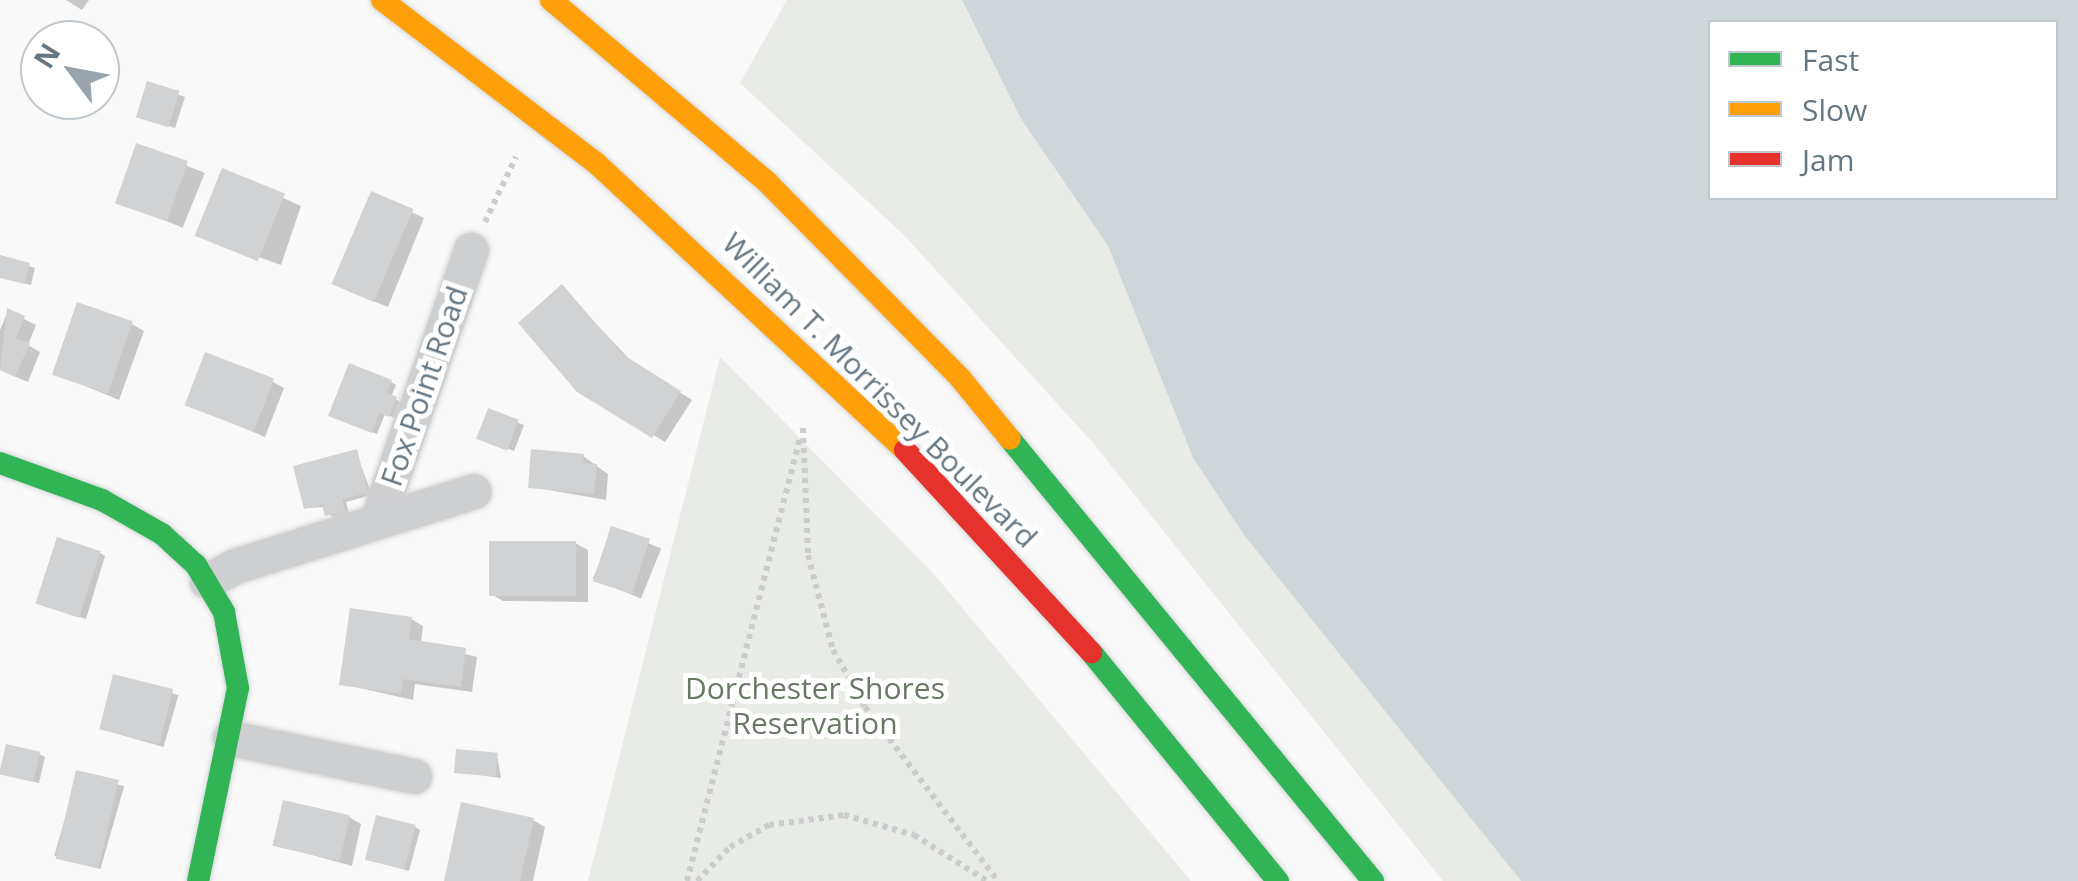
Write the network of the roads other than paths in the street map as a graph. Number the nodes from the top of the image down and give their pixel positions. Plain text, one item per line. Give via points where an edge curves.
1 (382, 0) edge
2 (550, 0) edge
3 (471, 250) road end
4 (0, 462) edge
5 (474, 491) dead end
6 (377, 521) junction
7 (207, 581) junction
8 (230, 738) junction
9 (414, 776) dead end
10 (198, 881) edge
11 (1278, 881) edge
12 (1373, 881) edge

1 - 11 main road, William T. Morrissey Boulevard via 531,108 758,305 856,400 1051,604
2 - 12 main road, William T. Morrissey Boulevard via 768,182 961,379
3 - 6 street, Fox Point Road
4 - 7 main road via 144,522 180,548
5 - 6 street, Fox Point Road
6 - 7 street, Fox Point Road
7 - 8 main road via 235,650 238,688
8 - 9 street
8 - 10 main road

